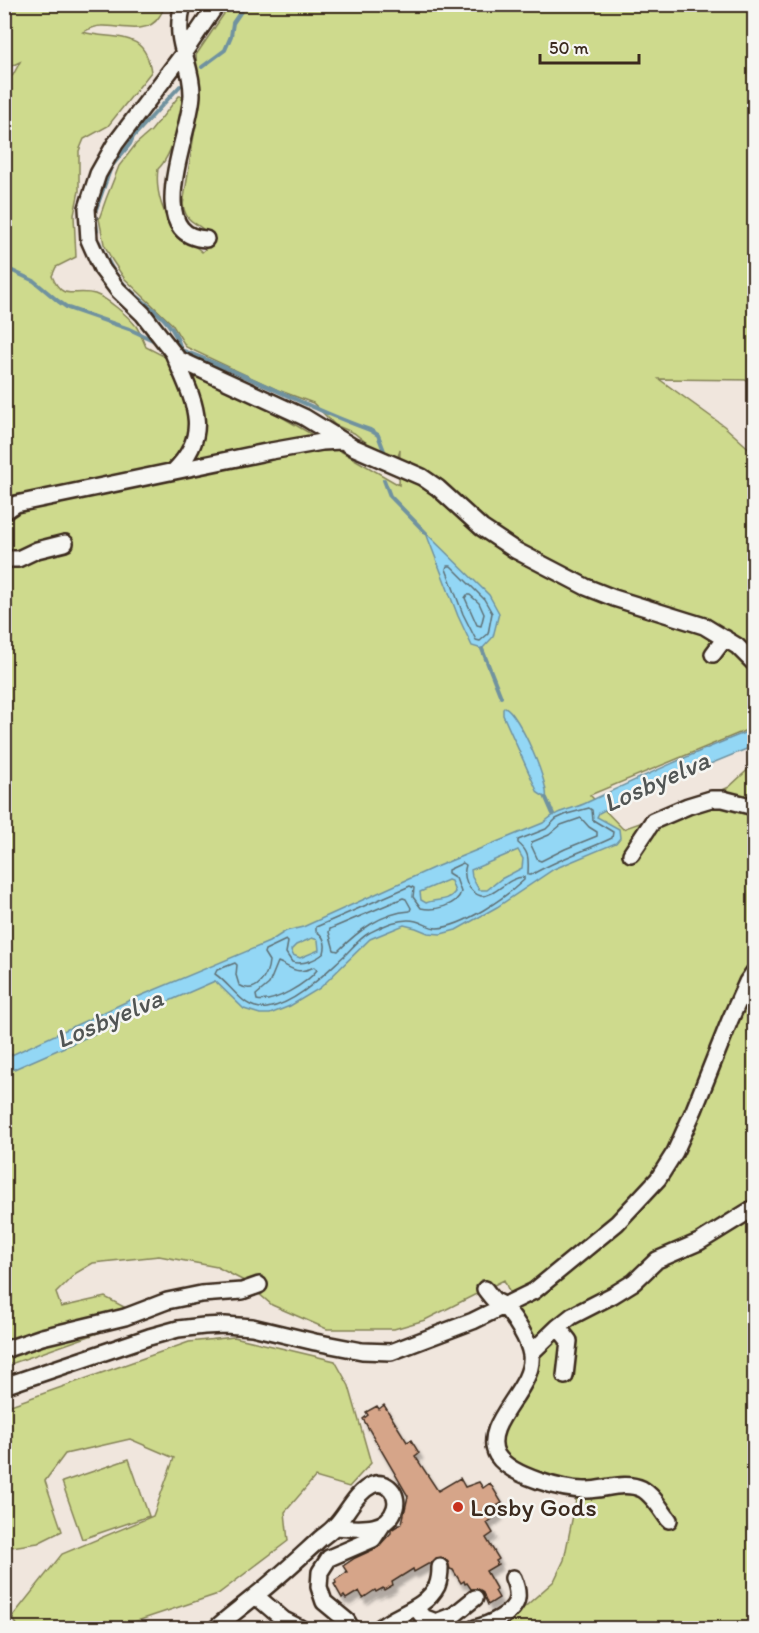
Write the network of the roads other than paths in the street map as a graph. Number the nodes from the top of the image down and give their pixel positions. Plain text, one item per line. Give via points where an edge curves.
1 (183, 4) edge
2 (217, 4) edge
3 (183, 54) junction
4 (206, 239) dead end
5 (174, 355) junction
6 (342, 441) junction
7 (174, 471) junction
8 (8, 505) edge
9 (65, 543) dead end
10 (4, 559) edge
11 (725, 638) junction
12 (713, 654) dead end
13 (754, 663) edge
14 (754, 807) edge
15 (631, 854) dead end
16 (754, 972) edge
17 (754, 1208) edge
18 (260, 1285) dead end
19 (485, 1289) dead end
20 (504, 1305) junction
21 (141, 1310) junction
22 (558, 1327) junction
23 (149, 1337) junction
24 (4, 1350) edge
25 (531, 1353) junction
26 (565, 1376) dead end
27 (4, 1386) edge
28 (669, 1520) dead end
29 (383, 1524) junction
30 (335, 1527) junction
31 (440, 1567) dead end
32 (513, 1578) dead end
33 (256, 1596) junction
34 (475, 1598) dead end
35 (416, 1608) junction
36 (221, 1627) edge
37 (300, 1629) edge
38 (351, 1629) edge
39 (380, 1629) edge
40 (475, 1629) edge

1 - 3 street via 179,30
2 - 3 street
3 - 4 street via 191,77 192,96 173,188 173,208 184,231
3 - 5 street via 115,144 98,174 87,208 89,240 102,269
5 - 6 street via 304,417
5 - 7 street via 197,416 191,449
6 - 7 street
6 - 11 street via 422,477 482,528 559,573 614,598 704,627
7 - 8 street
9 - 10 street via 18,559
11 - 12 street
11 - 13 street
14 - 15 street via 723,799 688,806 653,820
16 - 20 street via 675,1152 658,1179 617,1223 556,1275
17 - 22 street via 699,1242 657,1260 634,1282
18 - 21 street via 242,1291 190,1296
19 - 20 street
20 - 23 street via 391,1352 362,1351 225,1324
20 - 25 street
21 - 23 street
21 - 24 street
22 - 25 street
22 - 26 street via 568,1341
23 - 27 street
25 - 28 street via 522,1388 494,1431 496,1454 513,1470 546,1483 586,1490 631,1485 644,1490
29 - 30 street via 370,1528
29 - 30 street via 392,1515 396,1495 391,1488 377,1484 359,1496
29 - 38 street via 373,1539 329,1558 320,1572 324,1602
30 - 33 street
31 - 35 street via 438,1585
32 - 40 street via 517,1599 514,1605
33 - 36 street
33 - 37 street
34 - 35 street via 454,1615 436,1622 423,1617
35 - 39 street

